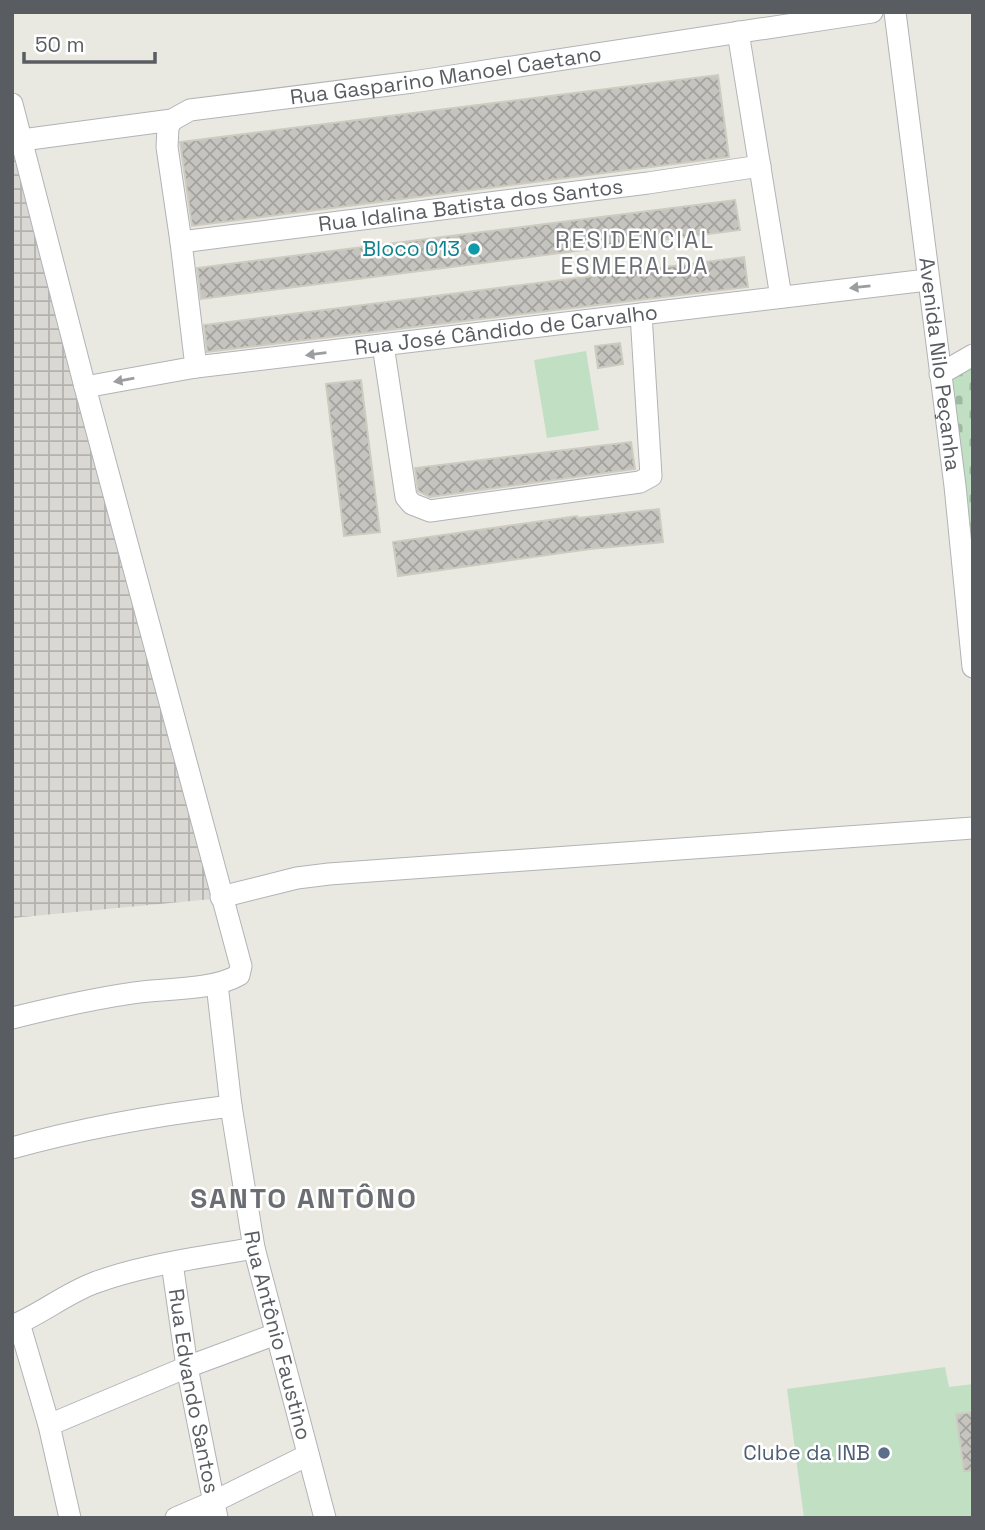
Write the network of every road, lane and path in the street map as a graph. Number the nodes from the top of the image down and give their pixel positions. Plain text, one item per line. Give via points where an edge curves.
1 (872, 12) edge
2 (895, 12) edge
3 (738, 32) junction
4 (12, 104) edge
5 (172, 120) junction
6 (22, 141) junction
7 (760, 166) junction
8 (181, 242) junction
9 (928, 280) junction
10 (780, 297) junction
11 (640, 314) junction
12 (383, 345) junction
13 (973, 355) edge
14 (195, 368) junction
15 (940, 374) junction
16 (85, 387) junction
17 (973, 667) edge
18 (973, 828) edge
19 (221, 897) junction
20 (217, 984) junction
21 (12, 1018) edge
22 (230, 1106) junction
23 (12, 1148) edge
24 (254, 1248) junction
25 (172, 1263) junction
26 (15, 1325) edge
27 (276, 1334) junction
28 (187, 1367) junction
29 (49, 1425) junction
30 (308, 1455) junction
31 (215, 1510) edge
32 (70, 1518) edge
33 (176, 1518) edge
34 (325, 1518) edge

1 - 3 street, Rua Gasparino Manoel Caetano
2 - 9 street, Avenida Nilo Peçanha
3 - 5 street, Rua Gasparino Manoel Caetano via 413,82 190,110
3 - 7 street
4 - 6 street
5 - 6 street, Rua Gasparino Manoel Caetano
5 - 8 street via 167,147
6 - 16 street
7 - 8 street, Rua Idalina Batista dos Santos
7 - 10 street
8 - 14 street
9 -> 10 street, Rua José Cândido de Carvalho
9 - 15 street, Avenida Nilo Peçanha
10 - 11 street, Rua José Cândido de Carvalho
11 - 12 street, Rua José Cândido de Carvalho
11 - 12 street via 651,476 640,482 430,511 406,497
12 -> 14 street, Rua José Cândido de Carvalho
13 - 15 street
14 -> 16 street, Rua José Cândido de Carvalho
15 - 17 street, Avenida Nilo Peçanha
16 - 19 street
18 - 19 street via 328,874
19 - 20 street via 241,968 236,977
20 - 21 street via 94,999
20 - 22 street, Rua Antônio Faustino
22 - 23 street via 156,1115
22 - 24 street, Rua Antônio Faustino
24 - 25 street
24 - 27 street, Rua Antônio Faustino
25 - 26 street via 94,1283
25 - 28 street, Rua Edvando Santos
26 - 29 street
27 - 28 street
27 - 30 street, Rua Antônio Faustino
28 - 29 street
28 - 31 street, Rua Edvando Santos
29 - 32 street
30 - 31 street
30 - 34 street, Rua Antônio Faustino
31 - 33 street

